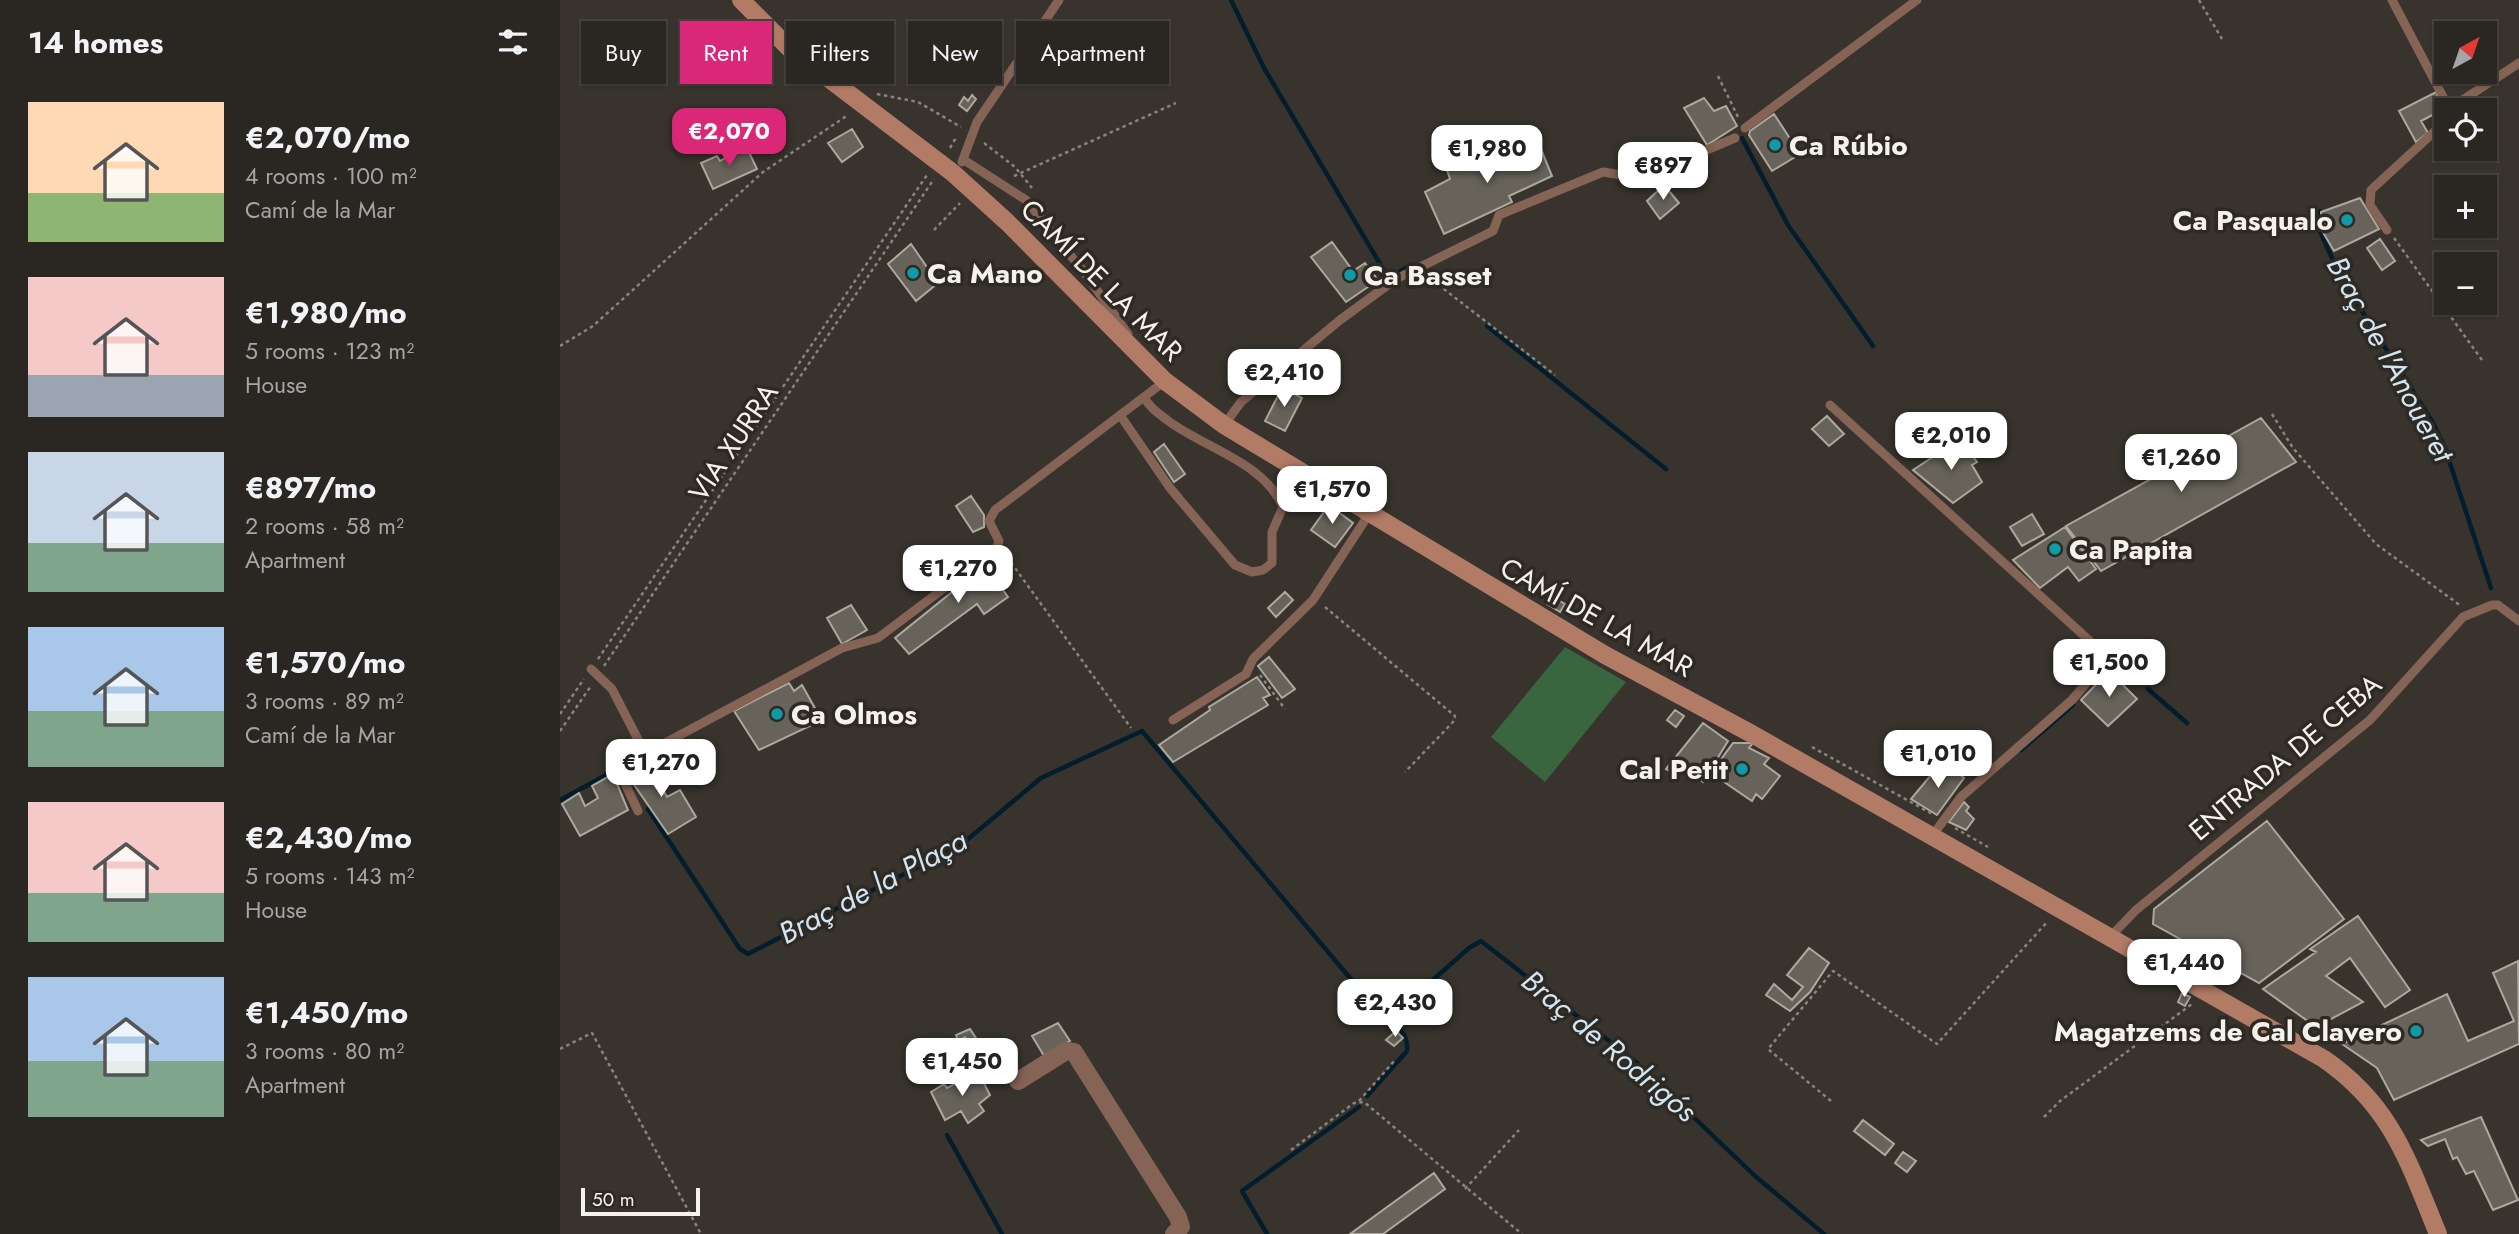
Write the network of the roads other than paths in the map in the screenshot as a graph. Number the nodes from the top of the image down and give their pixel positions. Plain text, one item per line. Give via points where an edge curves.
1 (741, 0) edge
2 (1059, 0) edge
3 (1917, 0) edge
4 (2392, 0) edge
5 (2519, 63) edge
6 (2445, 98) edge
7 (2465, 98) edge
8 (1745, 128) road end
9 (2434, 132) edge
10 (1735, 138) dead end
11 (948, 167) junction
12 (2388, 230) road end
13 (1145, 361) junction
14 (1165, 381) junction
15 (1144, 397) junction
16 (1830, 405) dead end
17 (1120, 415) junction
18 (1224, 425) junction
19 (1369, 514) junction
20 (2519, 621) edge
21 (594, 672) road end
22 (1173, 720) dead end
23 (645, 753) junction
24 (638, 811) dead end
25 (1932, 836) junction
26 (2110, 937) junction
27 (1018, 1081) dead end
28 (1174, 1234) edge
29 (2438, 1234) edge

1 - 11 main road, CAMÍ DE LA MAR via 790,49 866,99
2 - 11 lane
3 - 8 lane
4 - 6 lane
5 - 7 lane
9 - 12 lane via 2371,190 2370,205
10 - 18 lane via 1640,178 1603,172 1499,215 1493,231 1416,267 1340,320 1241,402
11 - 13 main road, CAMÍ DE LA MAR
11 - 13 lane via 1001,182 1027,200 1118,318
13 - 14 main road, CAMÍ DE LA MAR
14 - 15 lane
14 - 18 main road, CAMÍ DE LA MAR
15 - 17 lane
15 - 17 lane via 1189,437 1272,485 1283,508 1272,532 1272,563 1263,570 1252,572 1236,565 1170,488
16 - 25 lane via 2104,658 2072,700 1961,797
17 - 23 lane via 991,514 989,521 999,546 878,638 842,648
18 - 19 main road, CAMÍ DE LA MAR
19 - 22 lane via 1315,597 1246,674
19 - 25 main road, CAMÍ DE LA MAR via 1605,655
20 - 26 lane, ENTRADA DE CEBA via 2498,605 2470,612 2370,720 2136,910
21 - 23 lane via 612,689
23 - 24 lane via 628,763 621,775
25 - 26 main road, CAMÍ DE LA MAR
26 - 29 main road, CAMÍ DE LA MAR via 2353,1079 2379,1108 2406,1154
27 - 28 street via 1066,1051 1074,1052 1178,1217 1181,1227

